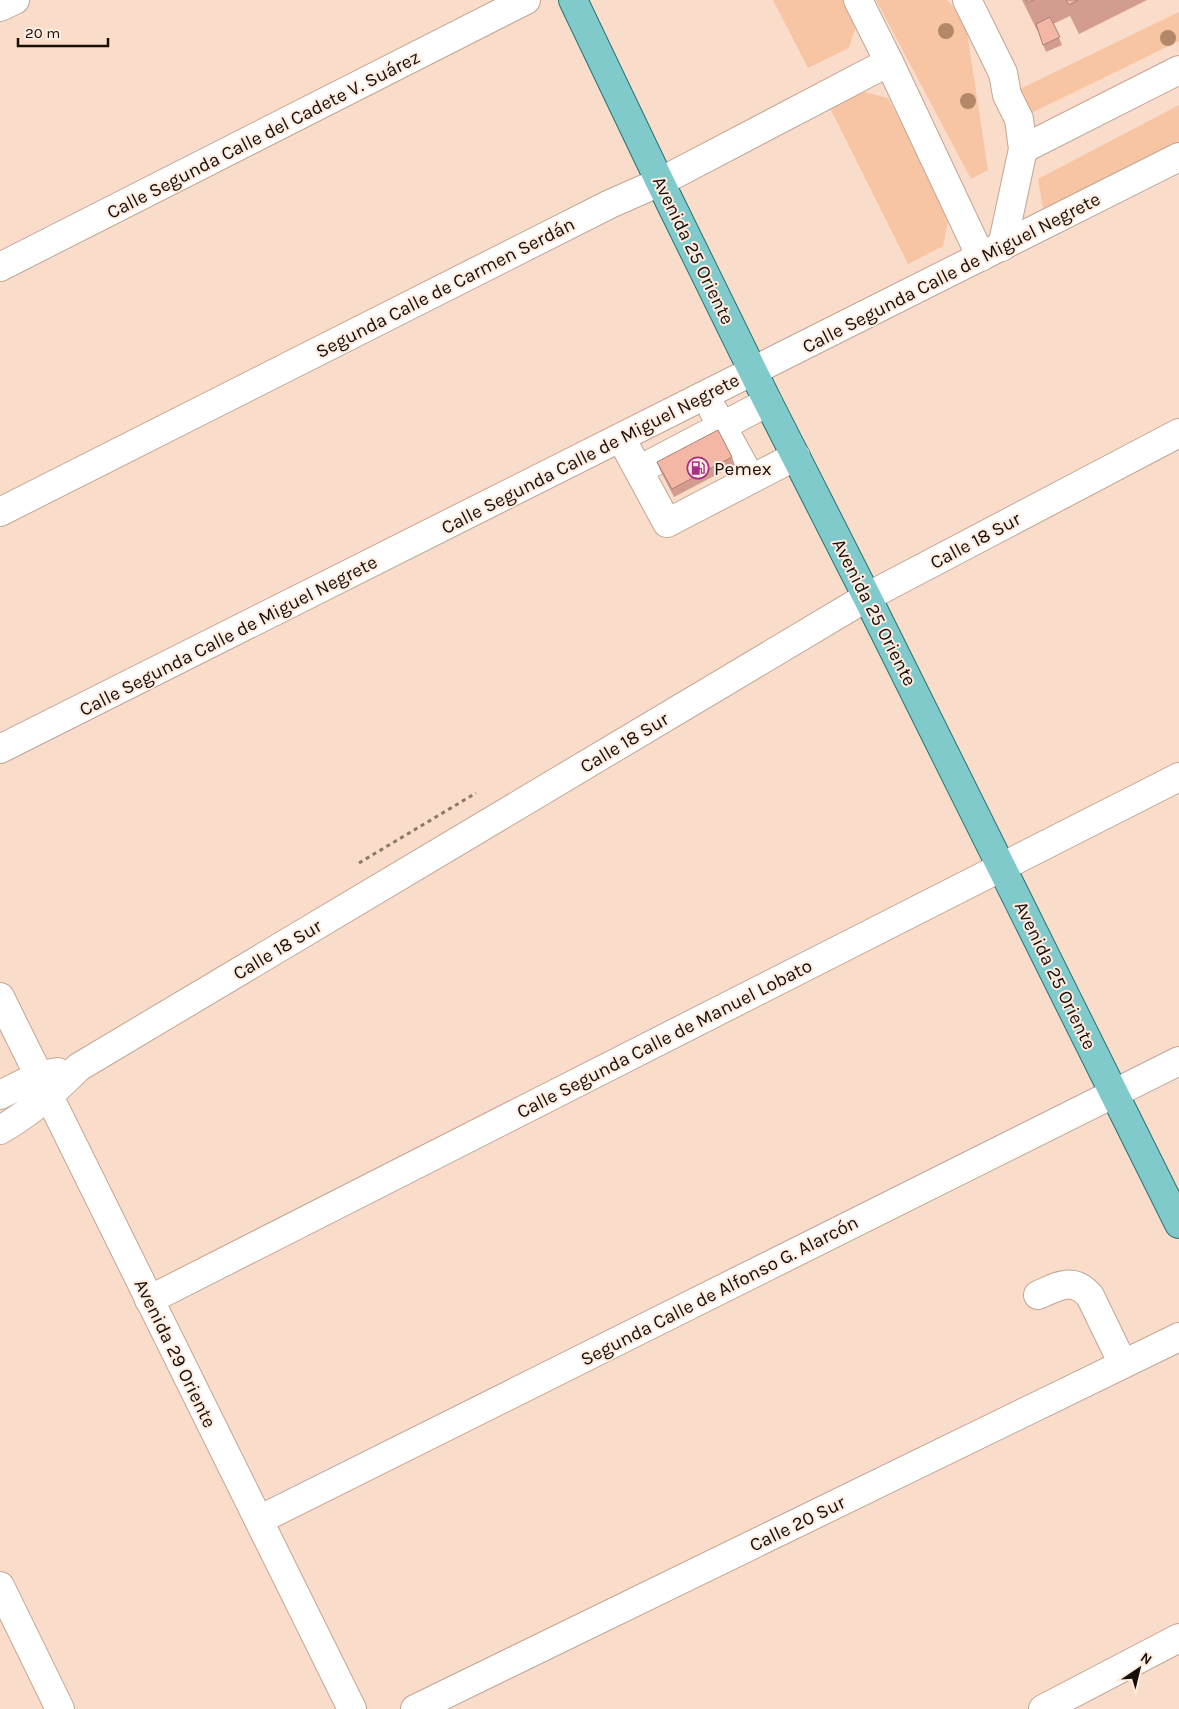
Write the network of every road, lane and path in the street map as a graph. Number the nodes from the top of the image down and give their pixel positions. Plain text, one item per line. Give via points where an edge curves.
1 (15, 0) edge
2 (526, 0) edge
3 (573, 0) edge
4 (858, 0) edge
5 (967, 0) edge
6 (0, 7) edge
7 (890, 62) junction
8 (1179, 70) edge
9 (1023, 149) junction
10 (1179, 157) edge
11 (660, 182) junction
12 (991, 252) junction
13 (0, 267) edge
14 (753, 371) junction
15 (706, 395) junction
16 (768, 402) junction
17 (722, 426) junction
18 (1179, 433) edge
19 (622, 438) junction
20 (796, 456) junction
21 (639, 470) junction
22 (750, 479) junction
23 (0, 512) edge
24 (867, 597) junction
25 (0, 749) edge
26 (1179, 777) edge
27 (1002, 867) junction
28 (0, 997) edge
29 (1179, 1061) edge
30 (45, 1086) junction
31 (1114, 1093) junction
32 (0, 1095) edge
33 (0, 1130) edge
34 (1179, 1224) edge
35 (1038, 1295) dead end
36 (149, 1300) junction
37 (1179, 1337) edge
38 (1123, 1364) junction
39 (259, 1520) junction
40 (0, 1586) edge
41 (1179, 1638) edge
42 (60, 1709) edge
43 (352, 1709) edge
44 (415, 1709) edge
45 (1043, 1709) edge

1 - 6 street
2 - 13 street, Calle Segunda Calle del Cadete V. Suárez
3 - 11 main road, Avenida 25 Oriente
4 - 7 street
5 - 9 street via 1003,73 1007,95 1019,119
7 - 11 street, Segunda Calle de Carmen Serdán
7 - 12 street
8 - 9 street
9 - 12 street
10 - 12 street, Calle Segunda Calle de Miguel Negrete
11 - 14 main road, Avenida 25 Oriente
11 - 23 street, Segunda Calle de Carmen Serdán via 601,208
12 - 14 street, Calle Segunda Calle de Miguel Negrete
14 - 15 street, Calle Segunda Calle de Miguel Negrete
14 - 16 main road, Avenida 25 Oriente
15 - 17 street
15 - 19 street, Calle Segunda Calle de Miguel Negrete
16 - 17 street
16 - 20 main road, Avenida 25 Oriente
17 - 21 street
17 - 22 street
18 - 24 street, Calle 18 Sur
19 - 21 street
19 - 25 street, Calle Segunda Calle de Miguel Negrete
20 - 22 street
20 - 24 main road, Avenida 25 Oriente
21 - 22 street via 667,523
24 - 27 main road, Avenida 25 Oriente
24 - 30 street, Calle 18 Sur
26 - 27 street, Calle Segunda Calle de Manuel Lobato
27 - 31 main road, Avenida 25 Oriente
27 - 36 street, Calle Segunda Calle de Manuel Lobato
28 - 30 street, Avenida 29 Oriente
29 - 31 street, Segunda Calle de Alfonso G. Alarcón
30 - 32 street, Calle 18 Sur
30 - 33 street, Calle 18 Sur via 12,1123
30 - 36 street, Avenida 29 Oriente
31 - 34 main road, Avenida 25 Oriente
31 - 39 street, Segunda Calle de Alfonso G. Alarcón
35 - 38 street via 1072,1284 1082,1288 1090,1296
36 - 39 street, Avenida 29 Oriente
37 - 38 street, Calle 20 Sur
38 - 44 street, Calle 20 Sur
39 - 43 street, Avenida 29 Oriente
40 - 42 street
41 - 45 street

